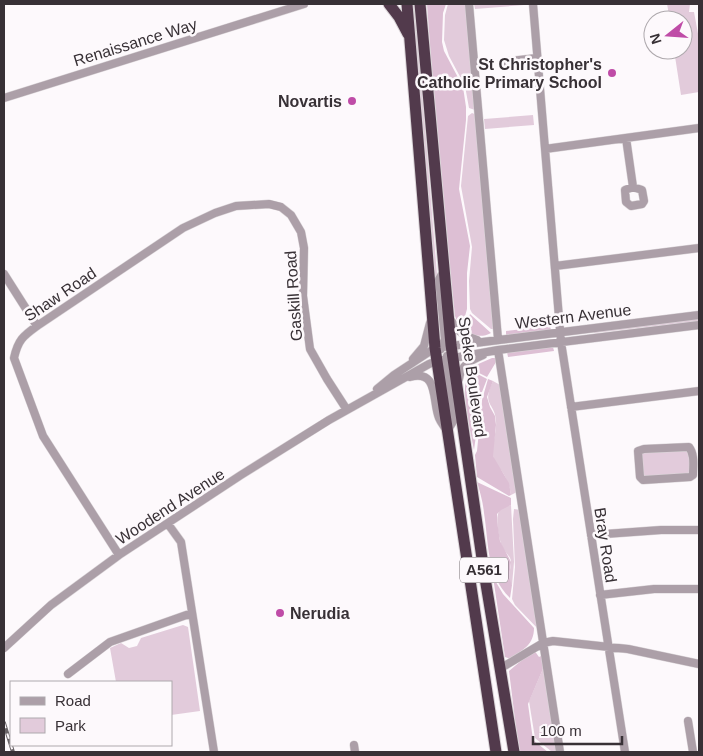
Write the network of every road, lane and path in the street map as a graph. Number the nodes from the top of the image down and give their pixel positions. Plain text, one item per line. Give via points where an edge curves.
1 (304, 4) edge
2 (389, 4) edge
3 (407, 4) edge
4 (420, 4) edge
5 (469, 4) edge
6 (533, 4) edge
7 (411, 40) junction
8 (537, 58) junction
9 (502, 62) dead end
10 (4, 98) edge
11 (699, 128) edge
12 (626, 138) junction
13 (545, 149) junction
14 (633, 187) dead end
15 (281, 207) joint
16 (699, 248) edge
17 (555, 266) junction
18 (444, 271) junction
19 (4, 274) edge
20 (432, 310) junction
21 (448, 314) junction
22 (699, 315) edge
23 (699, 324) edge
24 (37, 326) junction
25 (560, 332) junction
26 (498, 338) junction
27 (482, 341) junction
28 (561, 342) junction
29 (442, 346) junction
30 (495, 350) junction
31 (446, 359) junction
32 (394, 375) junction
33 (403, 379) junction
34 (457, 387) junction
35 (699, 391) edge
36 (362, 401) junction
37 (571, 407) junction
38 (347, 410) junction
39 (447, 431) junction
40 (696, 461) edge
41 (168, 524) junction
42 (699, 530) edge
43 (591, 535) junction
44 (119, 555) junction
45 (699, 589) edge
46 (600, 595) junction
47 (192, 613) junction
48 (543, 643) junction
49 (609, 647) junction
50 (4, 648) edge
51 (699, 664) edge
52 (501, 668) junction
53 (484, 670) junction
54 (68, 674) dead end
55 (688, 720) dead end
56 (214, 752) edge
57 (496, 752) edge
58 (514, 752) edge
59 (560, 752) edge
60 (625, 752) edge
61 (693, 752) edge

1 - 10 street, Renaissance Way
2 - 7 highway
3 - 7 highway, Speke Boulevard / A561
4 - 18 highway, Speke Boulevard / A561
5 - 26 street
6 - 8 street, Bray Road
7 - 20 highway, Speke Boulevard / A561
8 - 9 street
8 - 13 street, Bray Road
11 - 12 street
12 - 13 street
12 - 14 street
13 - 17 street, Bray Road
15 - 24 street, Shaw Road via 268,204 236,206 183,228
15 - 38 street, Gaskill Road via 291,215 301,232 303,296 310,349
16 - 17 street
17 - 25 street, Bray Road
18 - 21 highway, Speke Boulevard / A561
18 - 29 street, A561 via 439,279
19 - 24 street
20 - 29 highway, Speke Boulevard / A561
20 - 32 street via 424,346
21 - 27 street via 465,336
21 - 29 highway, Speke Boulevard / A561
22 - 25 street, Western Avenue
23 - 28 street, Western Avenue
24 - 44 street, Shaw Road via 22,337 14,358 43,436
25 - 26 street, Western Avenue
25 - 28 street, Bray Road
26 - 27 street, Western Avenue
27 - 29 street, Western Avenue
28 - 30 street, Western Avenue
28 - 37 street, Bray Road
29 - 31 highway, Speke Boulevard / A561
29 - 31 highway, Speke Boulevard / A561
29 - 32 street, Woodend Avenue
30 - 31 street, Western Avenue
30 - 34 street via 465,365 460,370
30 - 48 street
31 - 33 street, Woodend Avenue
31 - 34 highway, Speke Boulevard / A561
31 - 39 highway, Speke Boulevard / A561
32 - 36 street, Woodend Avenue
33 - 36 street, Woodend Avenue
33 - 39 street via 422,376 428,380 438,417
34 - 52 highway, Speke Boulevard / A561
35 - 37 street
36 - 38 street, Woodend Avenue
37 - 43 street, Bray Road
38 - 41 street, Woodend Avenue
39 - 53 highway, Speke Boulevard / A561
40 - 40 street via 694,475 690,477 643,480 638,452 689,447
41 - 44 street, Woodend Avenue
41 - 47 street via 181,542
42 - 43 street
43 - 46 street, Bray Road
44 - 50 street, Woodend Avenue via 51,605
45 - 46 street via 654,589
46 - 49 street, Bray Road
47 - 54 street via 110,642
47 - 56 street
48 - 49 street via 553,641
48 - 52 street
48 - 59 street
49 - 51 street
49 - 60 street, Bray Road
52 - 53 highway
52 - 58 highway, Speke Boulevard / A561
53 - 57 highway, Speke Boulevard / A561
55 - 61 street

